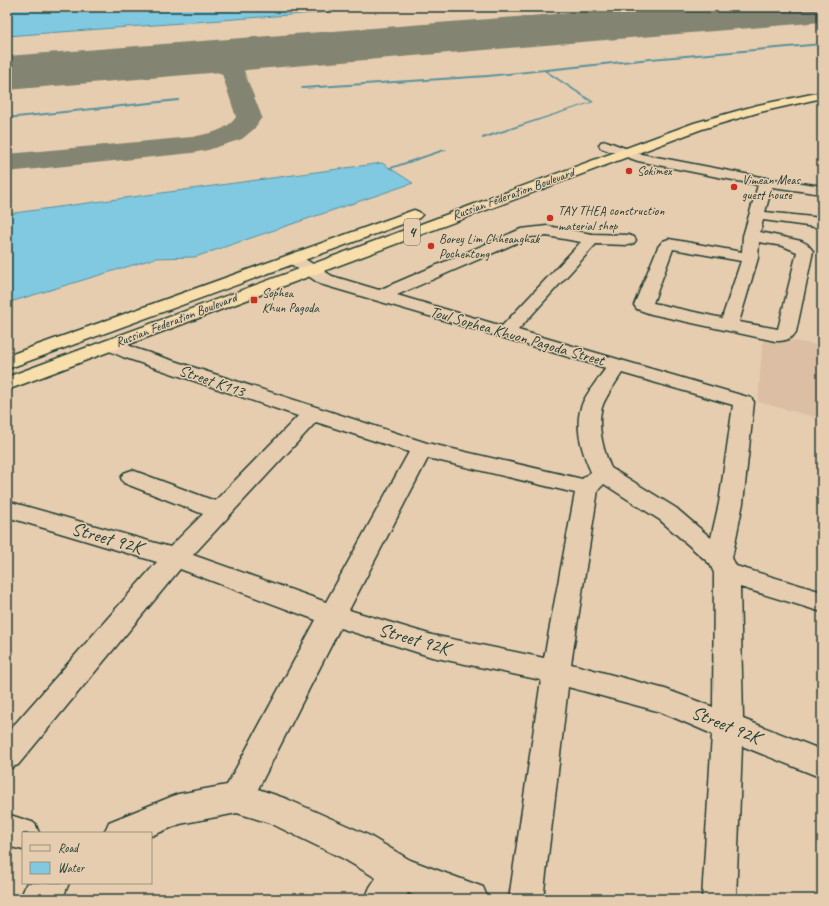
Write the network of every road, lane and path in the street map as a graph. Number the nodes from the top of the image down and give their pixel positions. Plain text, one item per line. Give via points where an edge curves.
1 (822, 86) edge
2 (822, 95) edge
3 (606, 145) junction
4 (625, 153) junction
5 (562, 162) dead end
6 (766, 182) junction
7 (822, 190) edge
8 (428, 210) dead end
9 (756, 214) junction
10 (822, 223) edge
11 (751, 236) junction
12 (592, 239) junction
13 (628, 240) dead end
14 (750, 258) junction
15 (294, 259) junction
16 (310, 270) junction
17 (380, 296) junction
18 (729, 324) junction
19 (505, 333) junction
20 (112, 345) junction
21 (7, 363) edge
22 (617, 364) junction
23 (7, 384) edge
24 (312, 414) junction
25 (422, 449) junction
26 (132, 478) dead end
27 (594, 480) junction
28 (7, 509) edge
29 (220, 512) junction
30 (175, 558) junction
31 (723, 565) junction
32 (822, 602) edge
33 (332, 615) junction
34 (556, 672) junction
35 (728, 725) junction
36 (7, 755) edge
37 (822, 764) edge
38 (237, 798) junction
39 (7, 830) edge
40 (122, 832) edge
41 (22, 834) edge
42 (51, 884) edge
43 (391, 886) edge
44 (37, 899) edge
45 (471, 899) edge
46 (526, 899) edge
47 (719, 899) edge

1 - 3 highway, Russian Federation Boulevard via 718,108
2 - 4 highway, Russian Federation Boulevard / 4 via 714,121
3 - 4 street
3 - 5 highway, Russian Federation Boulevard
4 - 6 street via 638,158
4 - 16 highway, Russian Federation Boulevard / 4
6 - 7 street
6 - 9 street
8 - 15 highway, Russian Federation Boulevard / 4
9 - 10 street
9 - 11 street
11 - 14 street
11 - 18 street via 802,246 805,251 787,332 775,335
12 - 13 street
12 - 17 street via 547,231 527,232
12 - 19 street
14 - 18 street
14 - 18 street via 668,244 643,305 651,309
15 - 16 street, Toul Sophea Khuon Pagoda Street
15 - 21 highway, Russian Federation Boulevard / 4
16 - 17 street, Toul Sophea Khuon Pagoda Street via 326,280
16 - 20 highway, Russian Federation Boulevard / 4
17 - 19 street, Toul Sophea Khuon Pagoda Street
19 - 22 street, Toul Sophea Khuon Pagoda Street
20 - 23 highway, Russian Federation Boulevard / 4
20 - 24 street, Street K113
22 - 27 street via 593,403 589,427 595,456
22 - 31 street, Toul Sophea Khuon Pagoda Street via 744,402
24 - 25 street, Street K113
24 - 29 street
25 - 27 street, Street K113
25 - 33 street
26 - 29 street
27 - 31 street, Street K113 via 668,514
27 - 34 street
28 - 30 street, Street 92K
29 - 30 street
30 - 33 street, Street 92K
30 - 36 street
31 - 32 street
31 - 35 street
33 - 34 street, Street 92K via 432,646
33 - 38 street
34 - 35 street, Street 92K via 665,701
34 - 46 street
35 - 37 street, Street 92K
35 - 47 street
38 - 40 street via 178,809
38 - 43 street via 276,810 356,847
39 - 41 street
42 - 44 street
43 - 45 street

